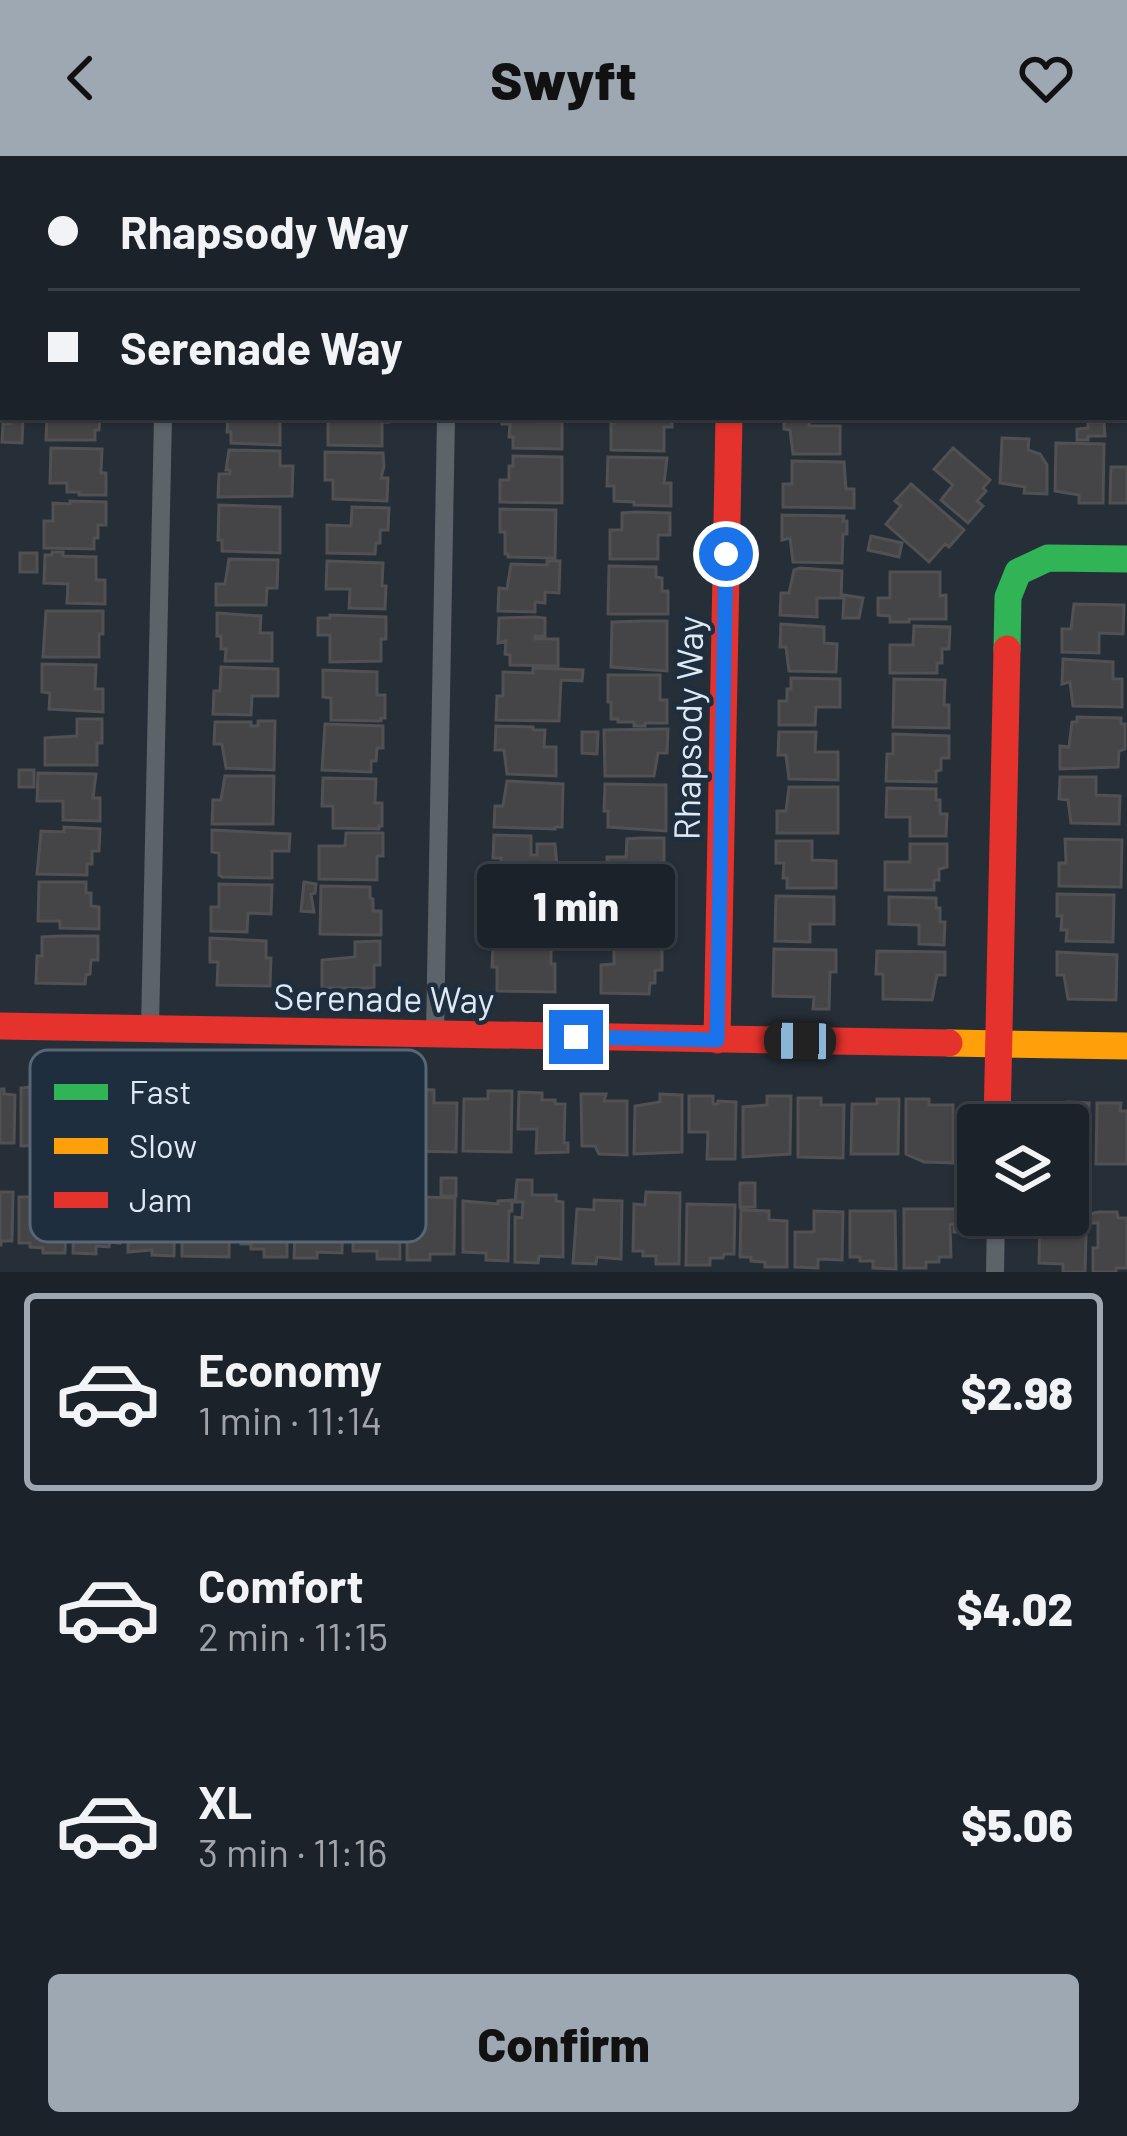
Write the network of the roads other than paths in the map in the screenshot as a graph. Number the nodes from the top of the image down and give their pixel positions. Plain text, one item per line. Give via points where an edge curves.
1 (163, 420) edge
2 (446, 420) edge
3 (729, 420) edge
4 (1127, 559) edge
5 (0, 1026) edge
6 (150, 1028) junction
7 (435, 1034) junction
8 (717, 1040) junction
9 (998, 1044) junction
10 (1127, 1046) edge
11 (997, 1104) edge
12 (996, 1236) edge
13 (995, 1272) edge

1 - 6 street
2 - 7 street
3 - 8 street, Rhapsody Way
4 - 9 street via 1048,558 1018,572 1008,597
5 - 6 street, Serenade Way
6 - 7 street, Serenade Way
7 - 8 street, Serenade Way
8 - 9 street, Serenade Way
9 - 10 street, Serenade Way
9 - 11 street
12 - 13 street

